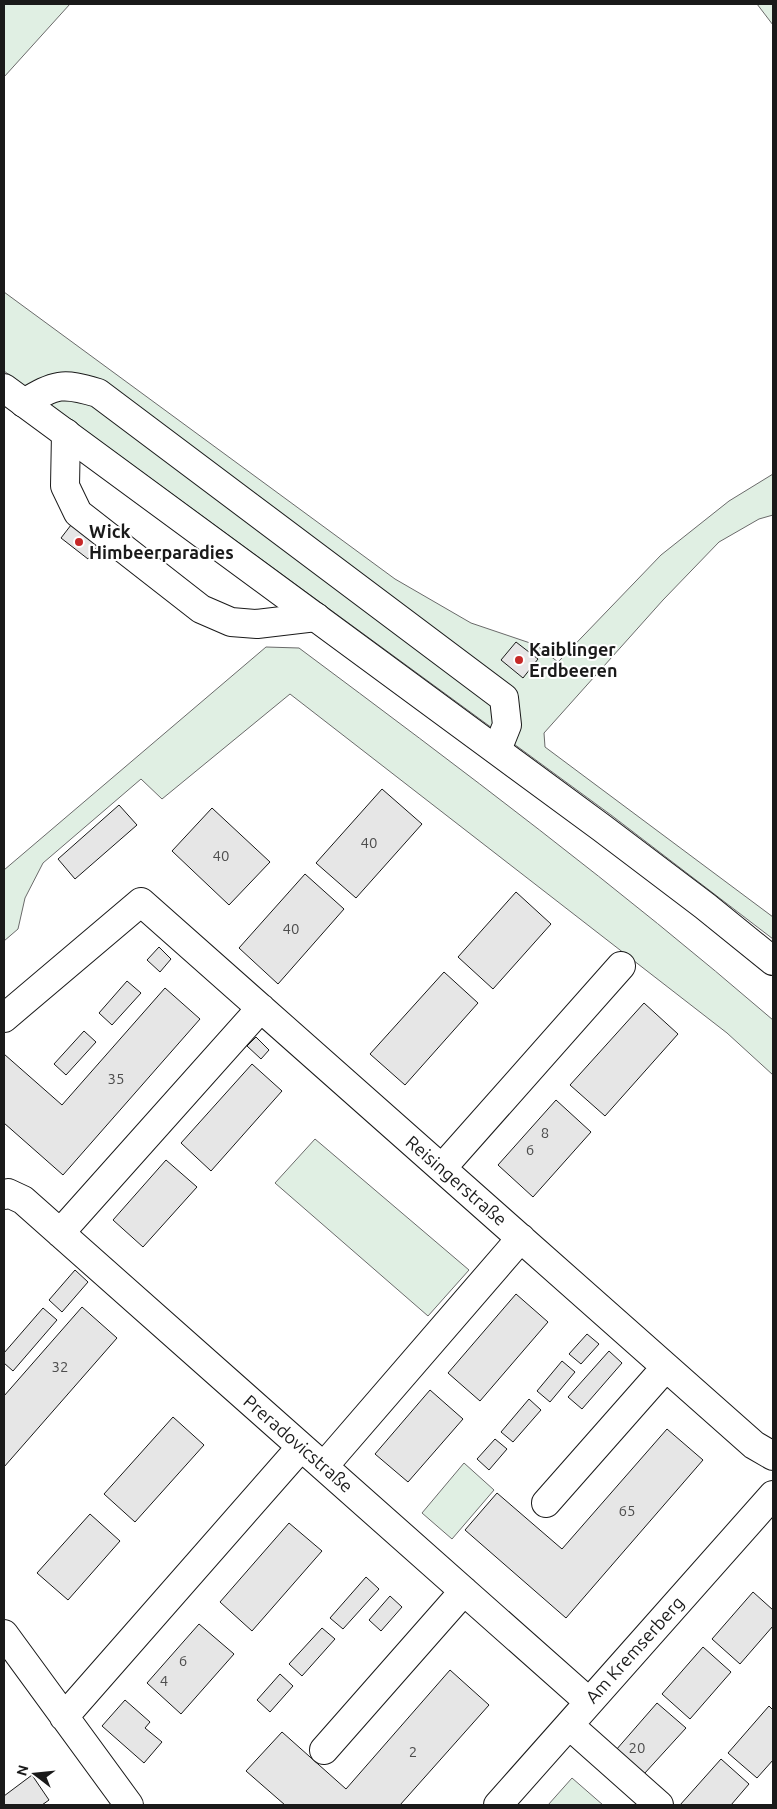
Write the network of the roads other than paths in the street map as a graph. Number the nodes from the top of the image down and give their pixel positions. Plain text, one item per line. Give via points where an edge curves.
1 (14, 396) edge
2 (66, 433) junction
3 (316, 617) junction
4 (497, 750) junction
5 (773, 961) edge
6 (621, 966) dead end
7 (261, 1008) junction
8 (4, 1018) edge
9 (442, 1168) junction
10 (4, 1195) edge
11 (60, 1233) junction
12 (521, 1238) junction
13 (666, 1367) junction
14 (301, 1447) junction
15 (773, 1456) edge
16 (324, 1466) junction
17 (773, 1495) edge
18 (546, 1503) dead end
19 (464, 1591) junction
20 (4, 1634) edge
21 (589, 1702) junction
22 (64, 1717) junction
23 (569, 1725) junction
24 (324, 1750) dead end
25 (129, 1805) edge
26 (498, 1805) edge
27 (659, 1805) edge

1 - 2 street
1 - 4 street via 73,386 98,393 504,698 507,725
2 - 3 street
2 - 3 street via 66,486 78,513 200,609 231,622 257,624
3 - 4 street
4 - 5 street
6 - 9 street
7 - 8 street, Reisingerstraße via 141,902
7 - 9 street, Reisingerstraße
7 - 11 street
9 - 12 street, Reisingerstraße
10 - 11 street, Preradovicstraße via 8,1193 23,1200
11 - 14 street, Preradovicstraße
12 - 13 street, Reisingerstraße
12 - 16 street
13 - 15 street, Reisingerstraße via 754,1445
13 - 18 street
14 - 16 street, Preradovicstraße
14 - 22 street
16 - 19 street, Preradovicstraße
17 - 21 street, Am Kremserberg
19 - 21 street, Preradovicstraße
19 - 24 street
20 - 22 street
21 - 23 street, Am Kremserberg
22 - 25 street
23 - 26 street, Am Kremserberg
23 - 27 street

